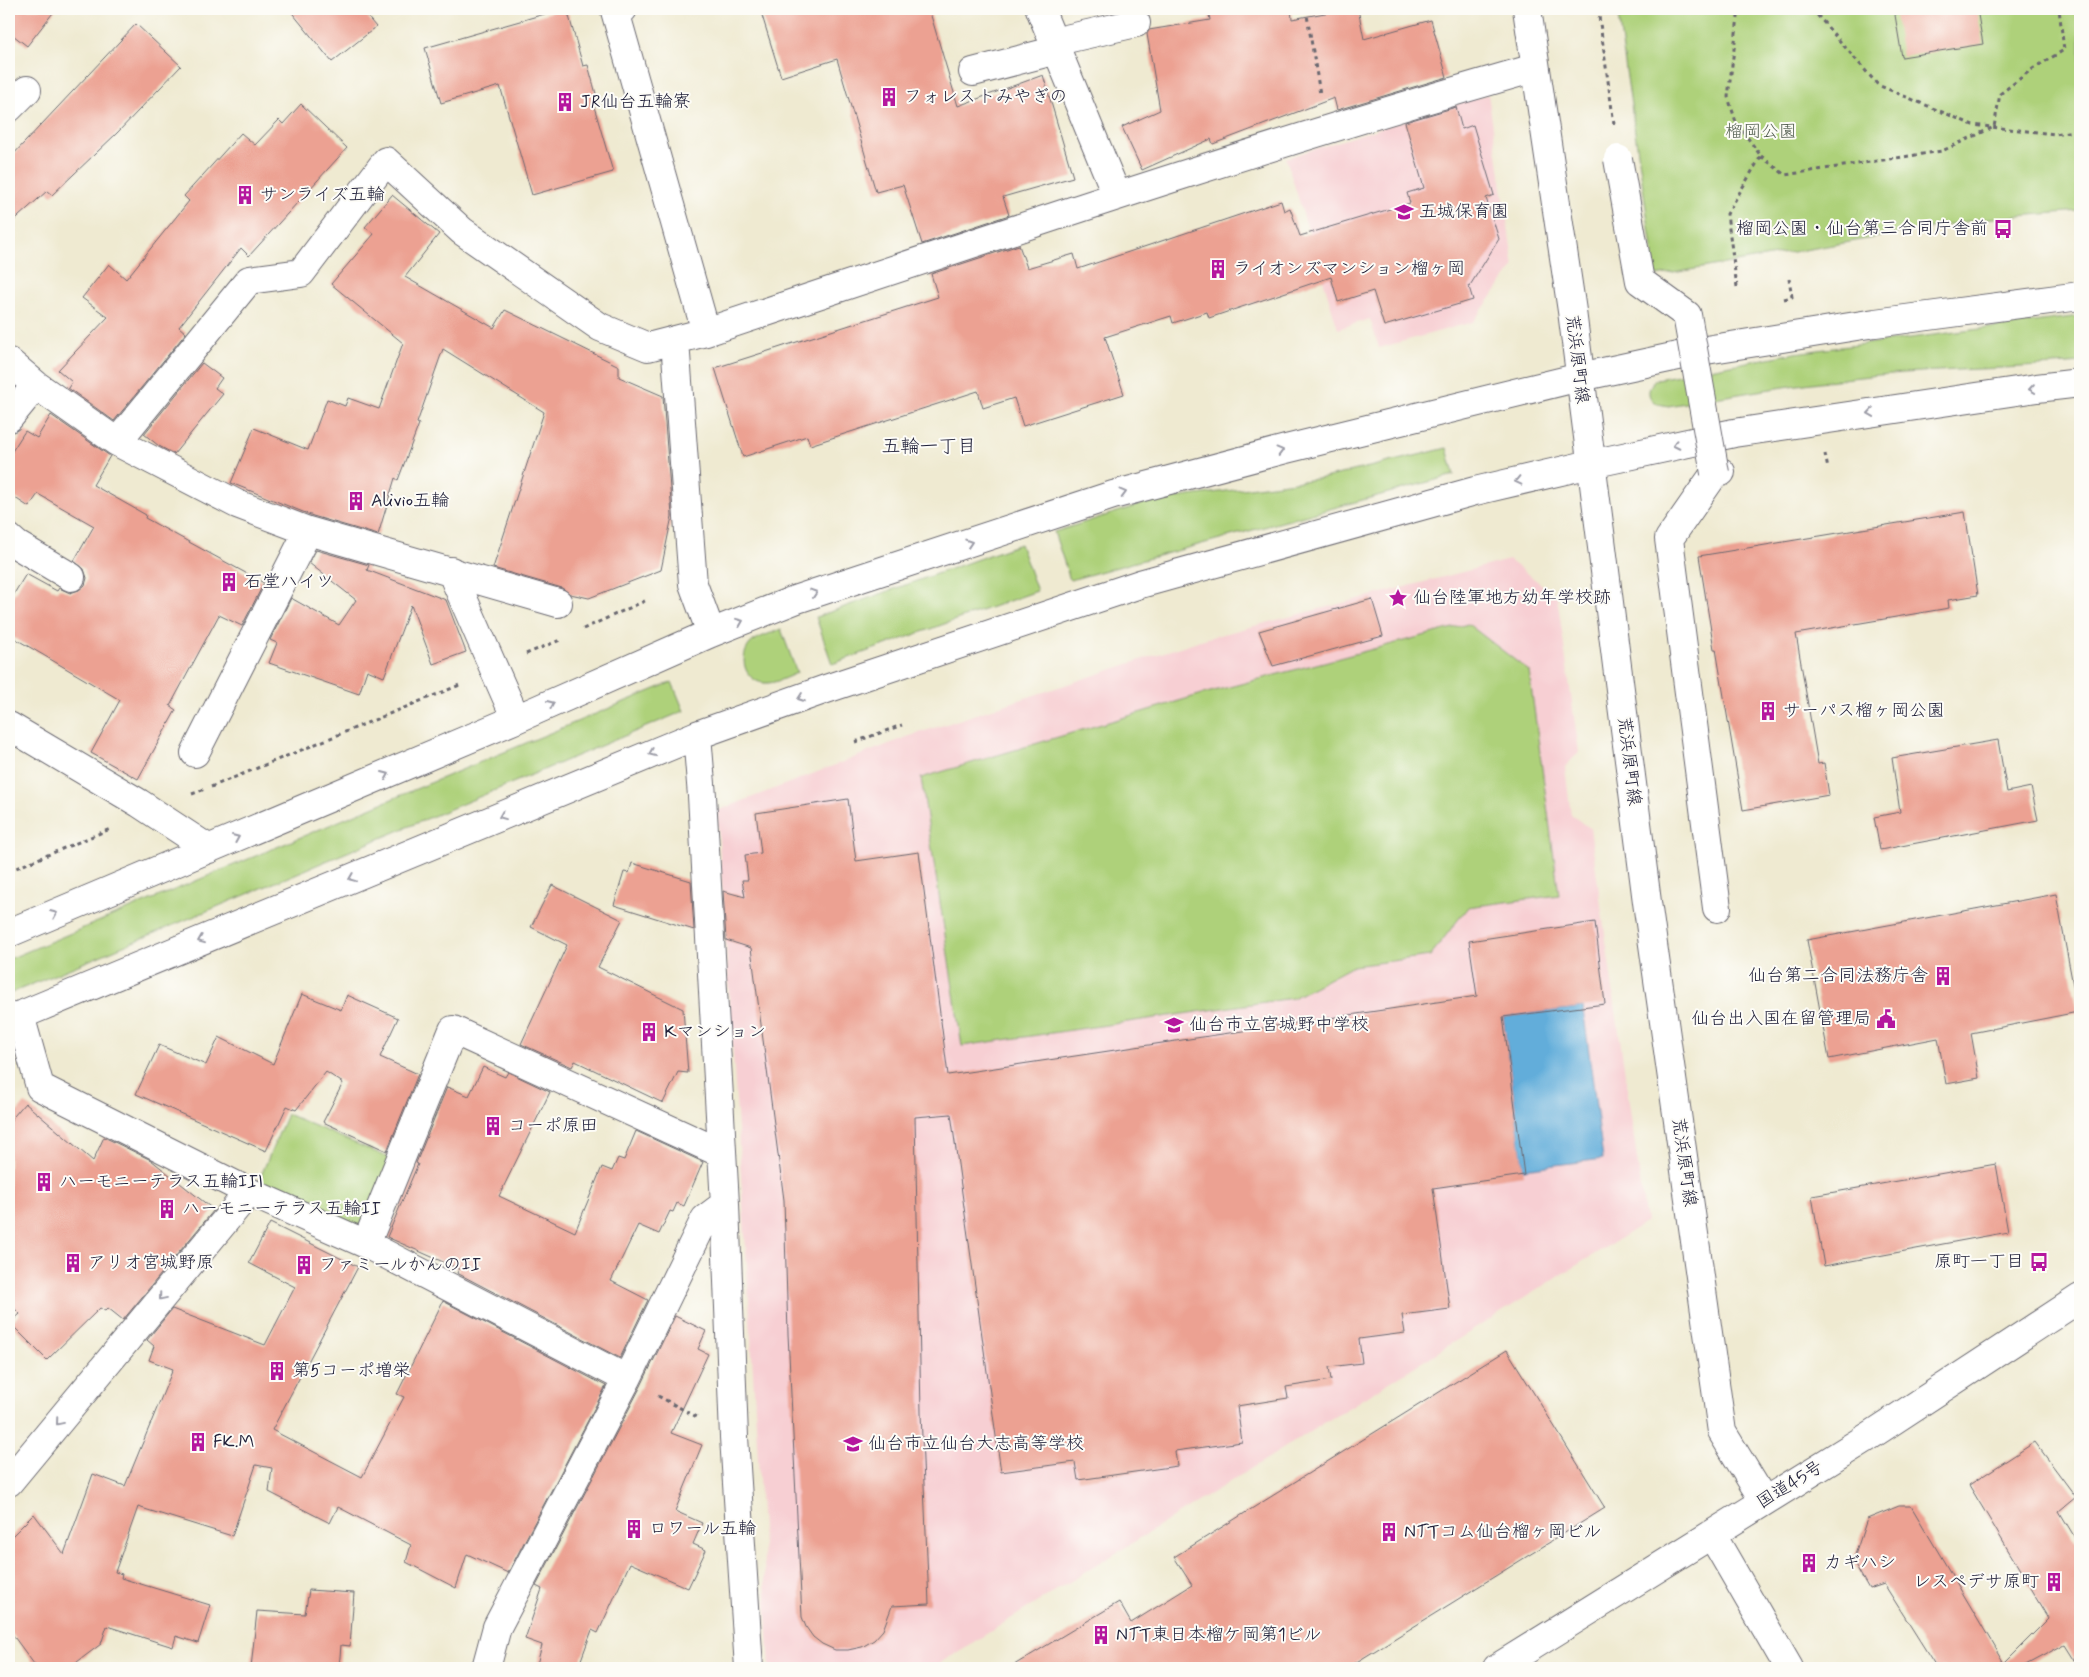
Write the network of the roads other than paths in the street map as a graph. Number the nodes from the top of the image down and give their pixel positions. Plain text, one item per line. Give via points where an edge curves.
1 (623, 9) edge
2 (1040, 9) edge
3 (1527, 9) edge
4 (1136, 23) dead end
5 (1055, 46) junction
6 (1535, 68) junction
7 (973, 72) dead end
8 (1618, 159) road end
9 (1117, 196) junction
10 (2080, 296) edge
11 (706, 332) junction
12 (675, 341) junction
13 (9, 362) edge
14 (1580, 377) junction
15 (2080, 383) edge
16 (36, 386) junction
17 (9, 418) edge
18 (116, 442) junction
19 (1591, 464) junction
20 (308, 531) junction
21 (9, 538) edge
22 (451, 571) junction
23 (71, 577) dead end
24 (558, 603) dead end
25 (711, 633) junction
26 (516, 719) junction
27 (9, 726) edge
28 (697, 735) junction
29 (195, 754) dead end
30 (209, 850) junction
31 (1717, 908) dead end
32 (9, 932) edge
33 (14, 1017) edge
34 (721, 1153) junction
35 (249, 1192) junction
36 (725, 1204) junction
37 (366, 1244) junction
38 (2080, 1298) edge
39 (627, 1379) junction
40 (9, 1482) edge
41 (1764, 1501) junction
42 (1712, 1535) junction
43 (486, 1668) edge
44 (748, 1668) edge
45 (1497, 1668) edge
46 (1789, 1668) edge

1 - 11 main road via 615,11
2 - 5 main road
3 - 6 main road, 荒浜原町線
4 - 5 main road
5 - 7 main road
5 - 9 main road
6 - 9 main road
6 - 14 main road, 荒浜原町線
8 - 31 main road, bridge via 1640,281 1687,315 1718,473 1669,540
9 - 11 main road
10 - 14 main road via 1875,323 1706,350
11 - 12 main road
12 - 18 main road via 648,347 600,327 462,232 386,161 301,273 250,280
12 - 25 main road via 693,584
13 - 16 main road
14 - 19 main road, 荒浜原町線
25 -> 14 main road via 797,599 1113,496
15 -> 19 main road via 1734,433
16 - 17 main road
16 - 18 main road
18 - 20 main road via 238,504
19 -> 28 main road via 1475,491 1140,584
19 - 41 main road, 荒浜原町線 via 1647,902 1722,1432
20 - 22 main road
20 - 29 main road
21 - 23 main road
22 - 24 main road
22 - 26 main road
26 -> 25 main road
30 -> 26 main road
27 - 30 main road via 139,803
28 -> 33 main road
28 - 34 main road
32 -> 30 main road
33 - 35 main road via 40,1087
34 - 36 main road
34 - 37 main road via 453,1030
35 - 37 main road
35 -> 40 main road
36 - 39 main road via 705,1220
36 - 44 main road via 734,1437
37 - 39 main road
38 - 41 main road, 国道45号
39 - 43 main road via 496,1627
41 - 42 main road, 国道45号
42 - 45 main road, 国道45号
42 - 46 main road

